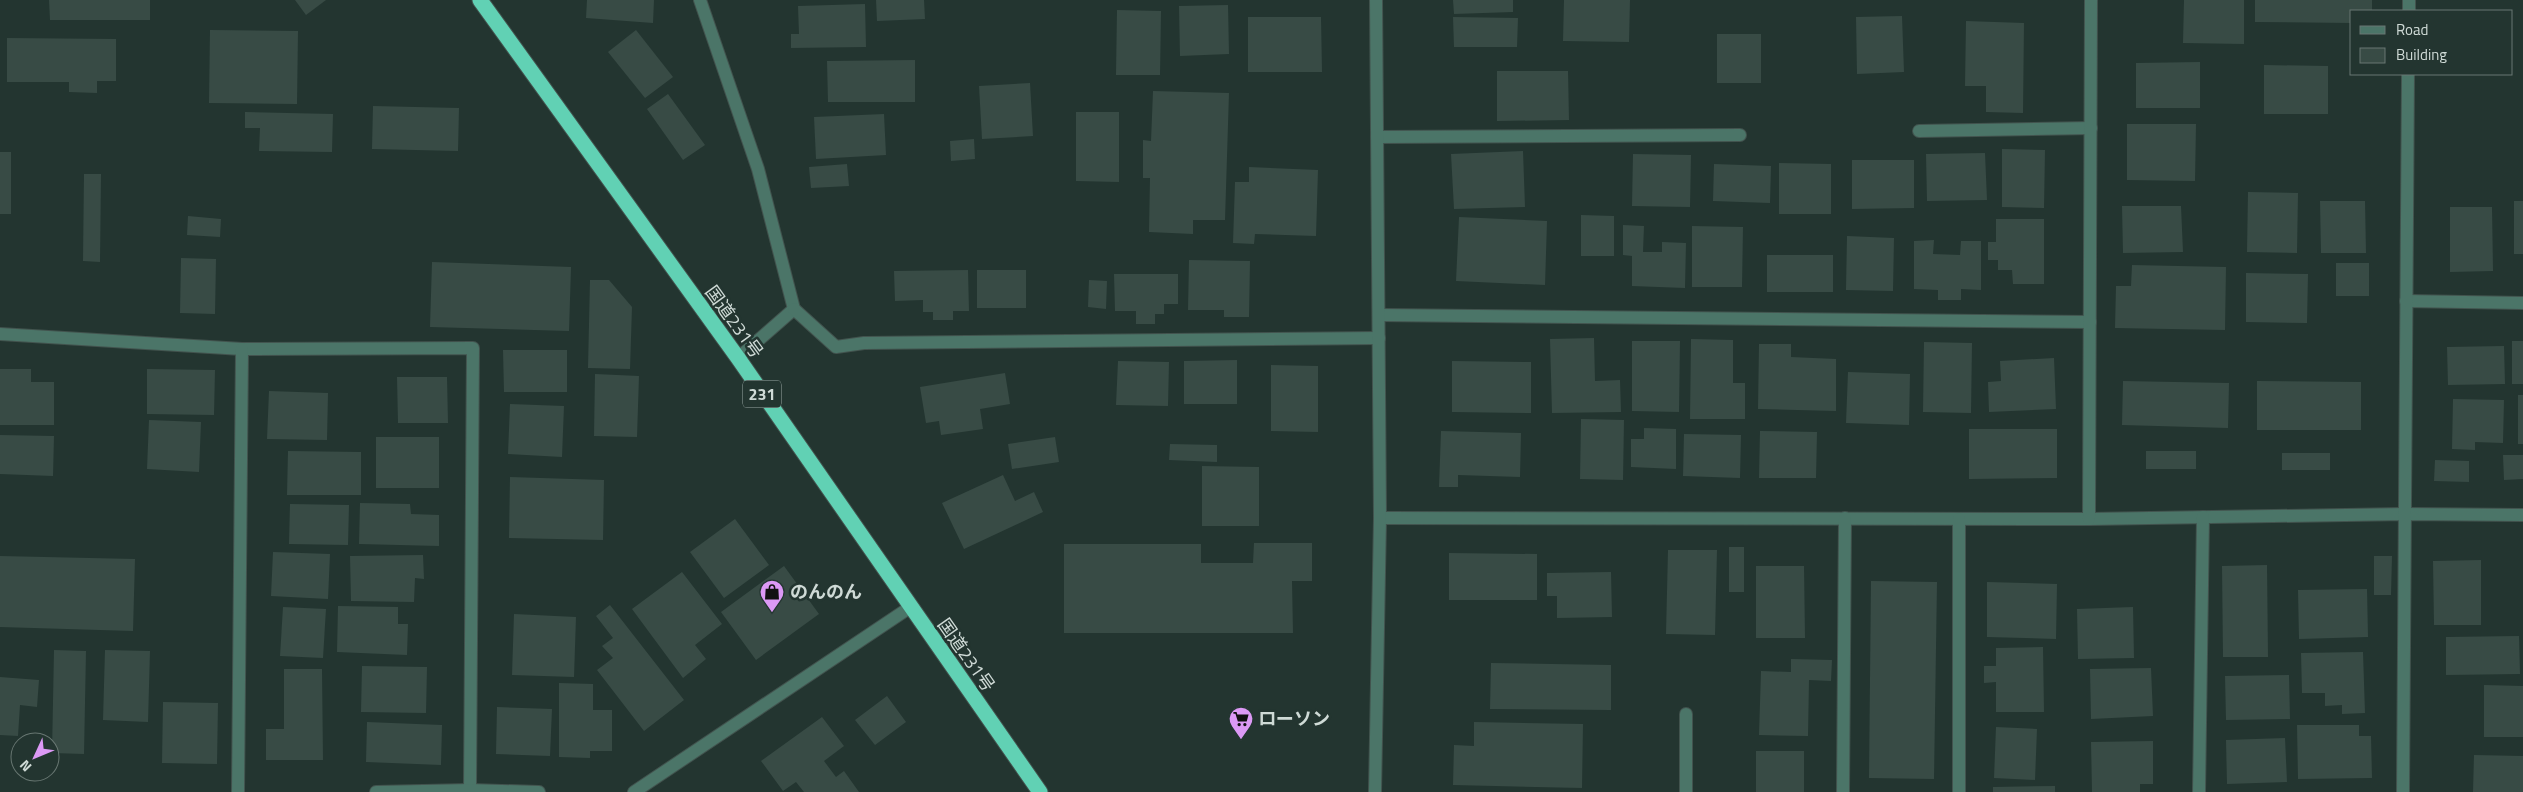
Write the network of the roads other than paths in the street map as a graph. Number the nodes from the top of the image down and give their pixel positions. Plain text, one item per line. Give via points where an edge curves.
1 (480, 0) edge
2 (700, 0) edge
3 (1376, 0) edge
4 (2091, 0) edge
5 (2408, 75) edge
6 (2090, 128) junction
7 (1919, 131) dead end
8 (1740, 135) dead end
9 (1377, 137) junction
10 (2406, 301) junction
11 (2523, 303) edge
12 (794, 309) junction
13 (1379, 315) junction
14 (2090, 322) junction
15 (0, 334) edge
16 (1379, 338) junction
17 (242, 349) junction
18 (738, 358) junction
19 (2404, 514) junction
20 (2523, 515) edge
21 (2204, 517) junction
22 (1380, 518) junction
23 (1845, 518) junction
24 (1959, 519) junction
25 (2089, 519) junction
26 (910, 608) junction
27 (1686, 714) dead end
28 (470, 790) junction
29 (238, 792) edge
30 (376, 792) edge
31 (539, 792) edge
32 (634, 792) edge
33 (1040, 792) edge
34 (1375, 792) edge
35 (1686, 792) edge
36 (1844, 792) edge
37 (1959, 792) edge
38 (2199, 792) edge
39 (2403, 792) edge

1 - 18 highway, 国道231号 / 231
2 - 12 street via 758,169
3 - 9 street
4 - 6 street
5 - 10 street
6 - 7 street
6 - 14 street
8 - 9 street
9 - 13 street
10 - 11 street
10 - 19 street
12 - 16 street via 836,347 864,343
12 - 18 street
13 - 14 street
13 - 16 street
14 - 25 street
15 - 17 street
16 - 22 street
17 - 28 street via 473,348
17 - 29 street
18 - 26 highway, 国道231号 / 231
19 - 20 street
19 - 21 street
19 - 39 street
21 - 25 street
21 - 38 street
22 - 23 street
22 - 34 street
23 - 24 street
23 - 36 street
24 - 25 street
24 - 37 street
26 - 32 street
26 - 33 highway, 国道231号 / 231
27 - 35 street
28 - 30 street
28 - 31 street

